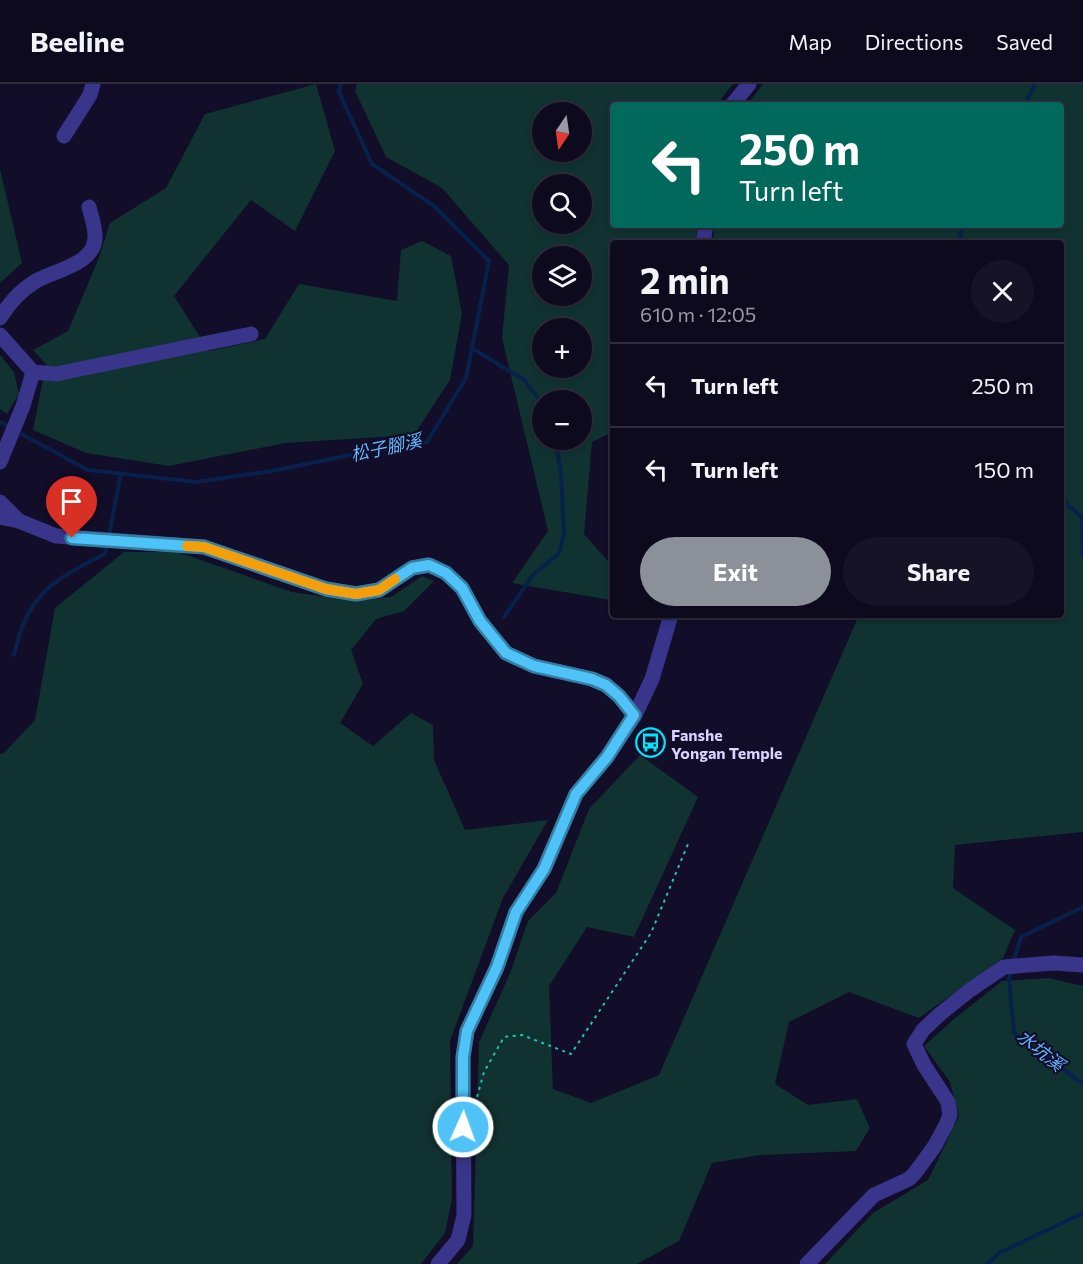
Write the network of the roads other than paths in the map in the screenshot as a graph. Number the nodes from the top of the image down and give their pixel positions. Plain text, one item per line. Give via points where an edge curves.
1 (93, 84) edge
2 (749, 84) edge
3 (734, 102) edge
4 (64, 136) dead end
5 (89, 207) dead end
6 (0, 318) edge
7 (251, 334) dead end
8 (0, 335) edge
9 (33, 372) junction
10 (0, 462) edge
11 (0, 502) edge
12 (0, 517) edge
13 (19, 521) junction
14 (670, 618) edge
15 (634, 715) junction
16 (1083, 965) edge
17 (438, 1264) edge
18 (807, 1264) edge

1 - 4 street
2 - 3 street
5 - 6 street via 96,237 90,250 81,261 36,280 17,295
7 - 9 street via 56,374
8 - 9 street
9 - 10 street
11 - 13 street
12 - 13 street
13 - 15 street via 56,536 204,547 326,589 356,594 379,590 412,568 429,565 446,573 462,588 480,621 506,653 534,666 606,685
14 - 15 street via 652,679
15 - 17 street via 607,757 576,794 544,869 516,912 497,967 467,1031 463,1057 464,1215 458,1240
16 - 18 street via 1027,964 1004,968 970,990 923,1030 914,1044 948,1102 950,1115 934,1147 909,1179 874,1195

